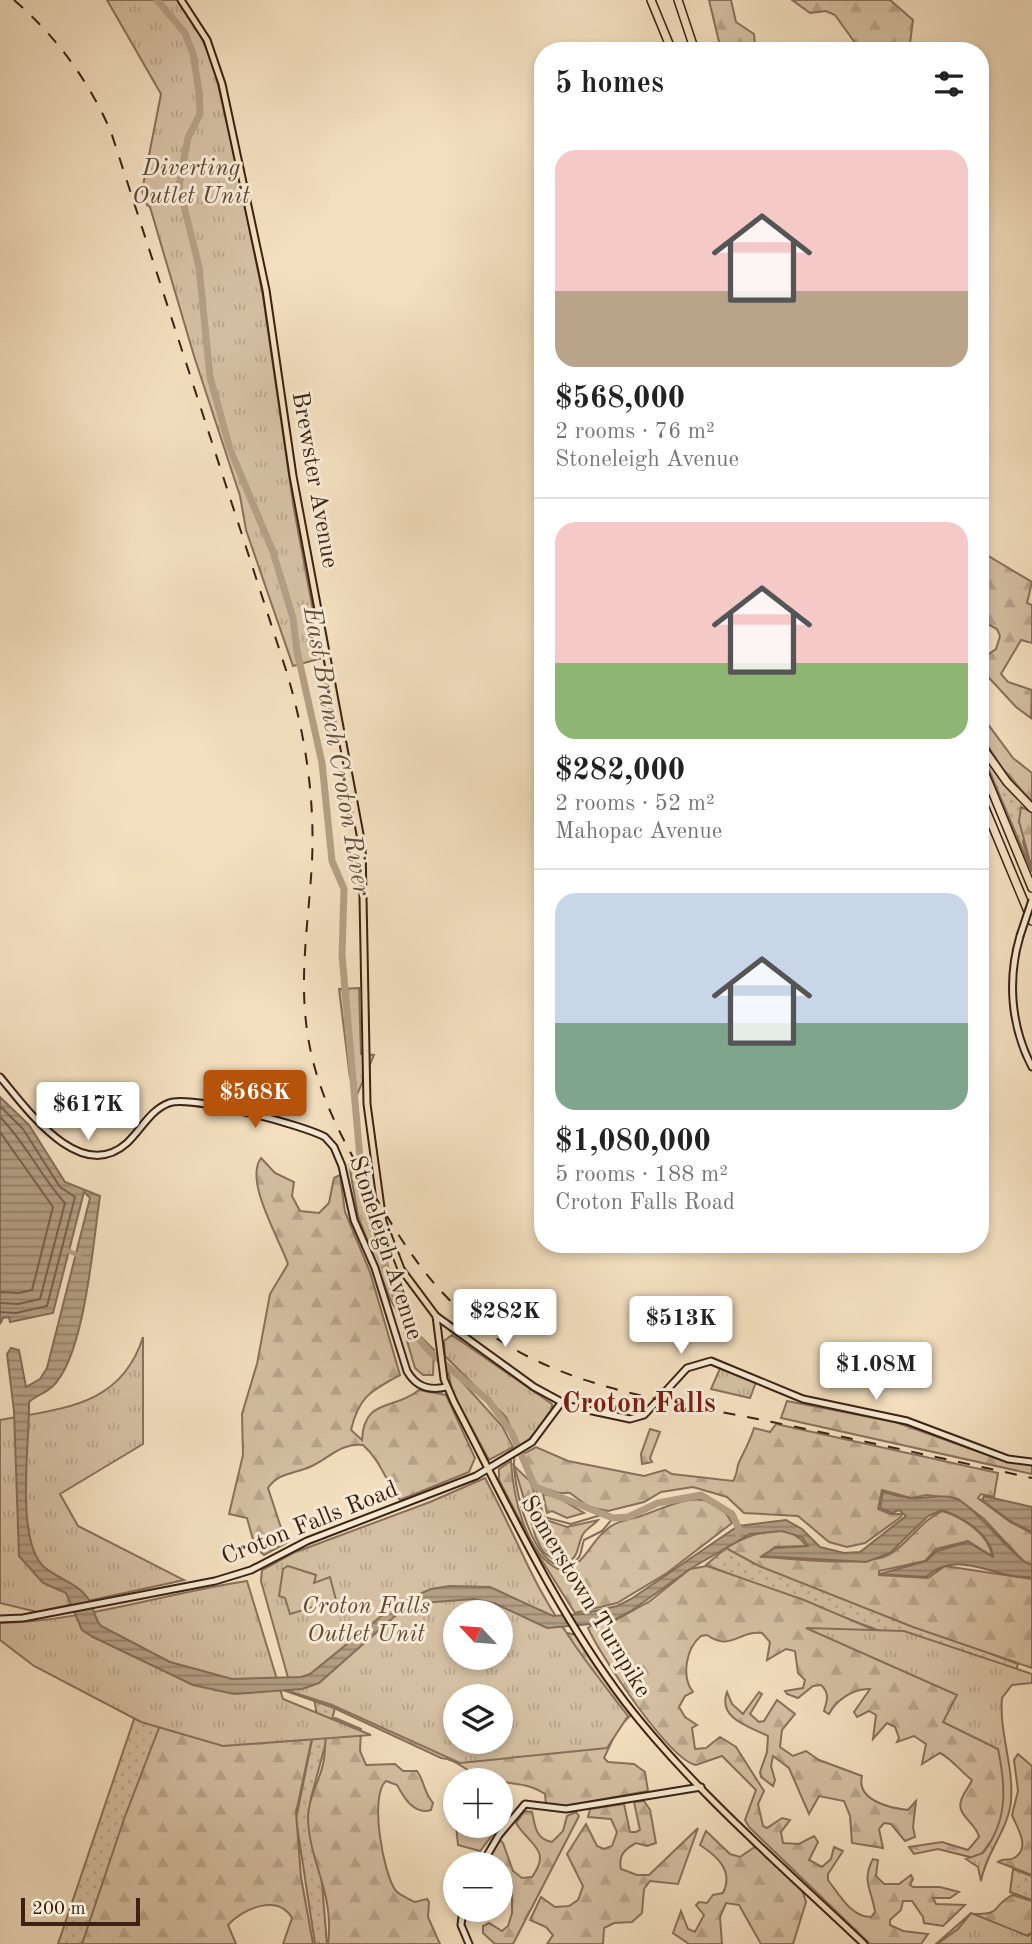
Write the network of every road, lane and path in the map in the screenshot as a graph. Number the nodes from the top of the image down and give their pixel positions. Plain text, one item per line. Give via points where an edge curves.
1 (181, 0) edge
2 (651, 0) edge
3 (678, 0) edge
4 (668, 42) edge
5 (692, 42) edge
6 (989, 757) edge
7 (989, 784) edge
8 (1032, 808) edge
9 (989, 818) edge
10 (1032, 888) edge
11 (1032, 900) edge
12 (1032, 921) edge
13 (1032, 1067) edge
14 (0, 1077) edge
15 (436, 1316) junction
16 (446, 1387) junction
17 (664, 1393) dead end
18 (659, 1399) dead end
19 (561, 1403) junction
20 (1032, 1462) edge
21 (488, 1469) junction
22 (0, 1619) edge
23 (703, 1787) junction
24 (489, 1852) edge
25 (461, 1922) edge
26 (469, 1944) edge
27 (864, 1944) edge

1 - 15 main road, Brewster Avenue via 202,30 219,71 269,307 296,493 363,859 369,1125 385,1232 401,1269
2 - 4 highway
3 - 5 highway
6 - 8 highway
7 - 10 highway
9 - 12 highway
11 - 13 street, bridge via 1013,976 1013,1004
14 - 16 street, Stoneleigh Avenue via 63,1144 83,1154 119,1149 156,1110 183,1100 320,1135 337,1152 354,1220 375,1268 407,1371 420,1386
15 - 16 main road, Somerstown Turnpike
15 - 19 street
16 - 21 main road, Somerstown Turnpike
17 - 20 street via 687,1368 701,1362 716,1363 803,1399 907,1421 1008,1459
18 - 19 street via 645,1415 630,1419
19 - 21 street, Croton Falls Road via 528,1445
21 - 22 street, Croton Falls Road via 441,1492 307,1541 251,1570 195,1585
21 - 23 main road, Somerstown Turnpike via 568,1613 634,1712
23 - 24 street via 566,1809 525,1804
23 - 27 main road, Somerstown Turnpike
25 - 26 street

